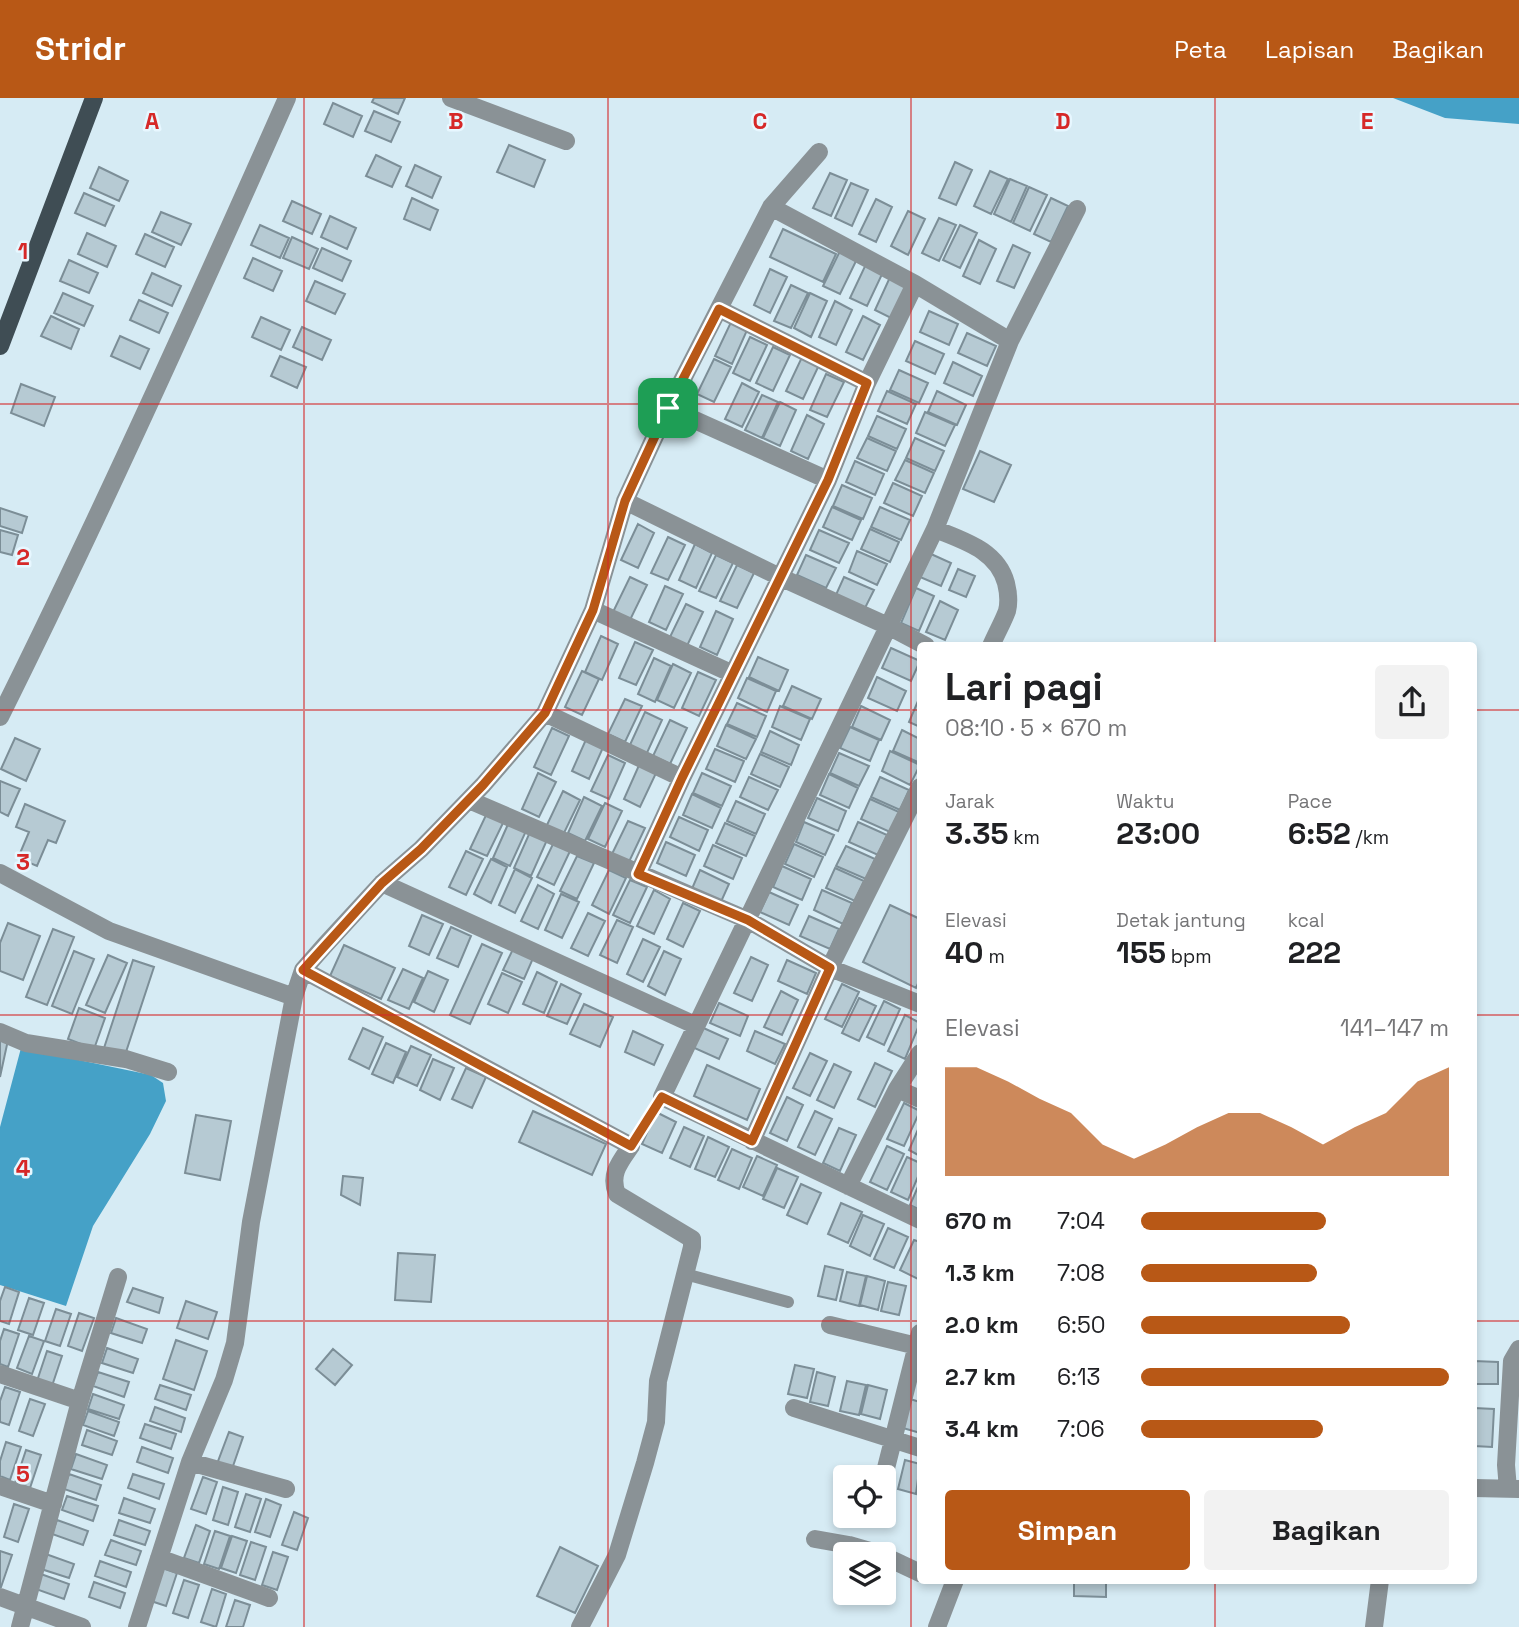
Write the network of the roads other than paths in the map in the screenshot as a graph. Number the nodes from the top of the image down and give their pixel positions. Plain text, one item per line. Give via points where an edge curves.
1 (94, 98) edge
2 (287, 98) edge
3 (451, 98) edge
4 (566, 141) dead end
5 (819, 152) dead end
6 (771, 207) junction
7 (1077, 209) dead end
8 (915, 284) junction
9 (719, 309) junction
10 (1, 339) edge
11 (1010, 341) junction
12 (867, 383) junction
13 (668, 408) junction
14 (828, 480) junction
15 (625, 501) junction
16 (935, 529) junction
17 (782, 578) junction
18 (593, 610) junction
19 (888, 626) junction
20 (918, 642) edge
21 (993, 642) edge
22 (733, 674) junction
23 (545, 713) junction
24 (0, 717) edge
25 (682, 778) junction
26 (917, 793) edge
27 (469, 800) junction
28 (0, 873) edge
29 (638, 874) junction
30 (382, 883) junction
31 (748, 920) junction
32 (830, 968) junction
33 (303, 970) junction
34 (294, 997) junction
35 (917, 1003) edge
36 (695, 1025) junction
37 (0, 1032) edge
38 (917, 1058) edge
39 (168, 1072) dead end
40 (897, 1089) junction
41 (917, 1098) edge
42 (752, 1141) junction
43 (848, 1186) junction
44 (917, 1219) edge
45 (685, 1273) junction
46 (118, 1277) dead end
47 (788, 1302) dead end
48 (830, 1325) dead end
49 (917, 1339) edge
50 (917, 1347) edge
51 (1519, 1349) edge
52 (0, 1374) edge
53 (80, 1401) junction
54 (794, 1408) dead end
55 (894, 1438) junction
56 (917, 1447) edge
57 (190, 1462) junction
58 (887, 1465) edge
59 (0, 1486) edge
60 (1477, 1488) edge
61 (286, 1489) dead end
62 (1513, 1489) edge
63 (53, 1504) junction
64 (815, 1539) dead end
65 (833, 1542) edge
66 (159, 1558) junction
67 (896, 1562) edge
68 (917, 1572) edge
69 (948, 1584) edge
70 (1379, 1584) edge
71 (0, 1597) edge
72 (268, 1598) dead end
73 (26, 1606) junction
74 (20, 1627) edge
75 (82, 1627) edge
76 (137, 1627) edge
77 (580, 1627) edge
78 (937, 1627) edge
79 (1374, 1627) edge

1 - 10 main road
2 - 24 street via 190,316
3 - 4 street
5 - 6 street
6 - 8 street
6 - 9 street
7 - 11 street
8 - 11 street
8 - 12 street
9 - 12 street
9 - 13 street
11 - 16 street
12 - 14 street
13 - 14 street
13 - 15 street
14 - 17 street
15 - 17 street
15 - 18 street
16 - 19 street
16 - 21 street via 994,558 1004,574 1008,609
17 - 19 street
17 - 22 street
18 - 22 street
18 - 23 street
19 - 20 street
19 - 31 street
22 - 25 street
23 - 25 street
23 - 27 street
25 - 29 street
26 - 32 street
27 - 29 street
27 - 30 street
28 - 34 street via 109,931
29 - 31 street
30 - 33 street
30 - 36 street
31 - 32 street
31 - 36 street
32 - 35 street
32 - 42 street
33 - 34 street
33 - 45 street via 631,1146 614,1171 617,1194 691,1237
34 - 57 street via 251,1222 235,1343
36 - 42 street via 662,1097
37 - 39 street via 26,1043 126,1059
38 - 40 street
40 - 41 street
40 - 43 street
42 - 43 street
43 - 44 street
45 - 47 lane
45 - 77 street via 658,1381 656,1422 645,1464 617,1555
46 - 53 street
48 - 49 street
50 - 55 street
51 - 62 street via 1512,1361 1506,1465
52 - 53 street
53 - 63 street
54 - 55 street
55 - 56 street
55 - 58 street
57 - 61 street
57 - 66 street
59 - 63 street
60 - 62 street
63 - 73 street
64 - 65 street
66 - 72 street
66 - 76 street
67 - 68 street
69 - 78 street
70 - 79 street
71 - 73 street
73 - 74 street
73 - 75 street

